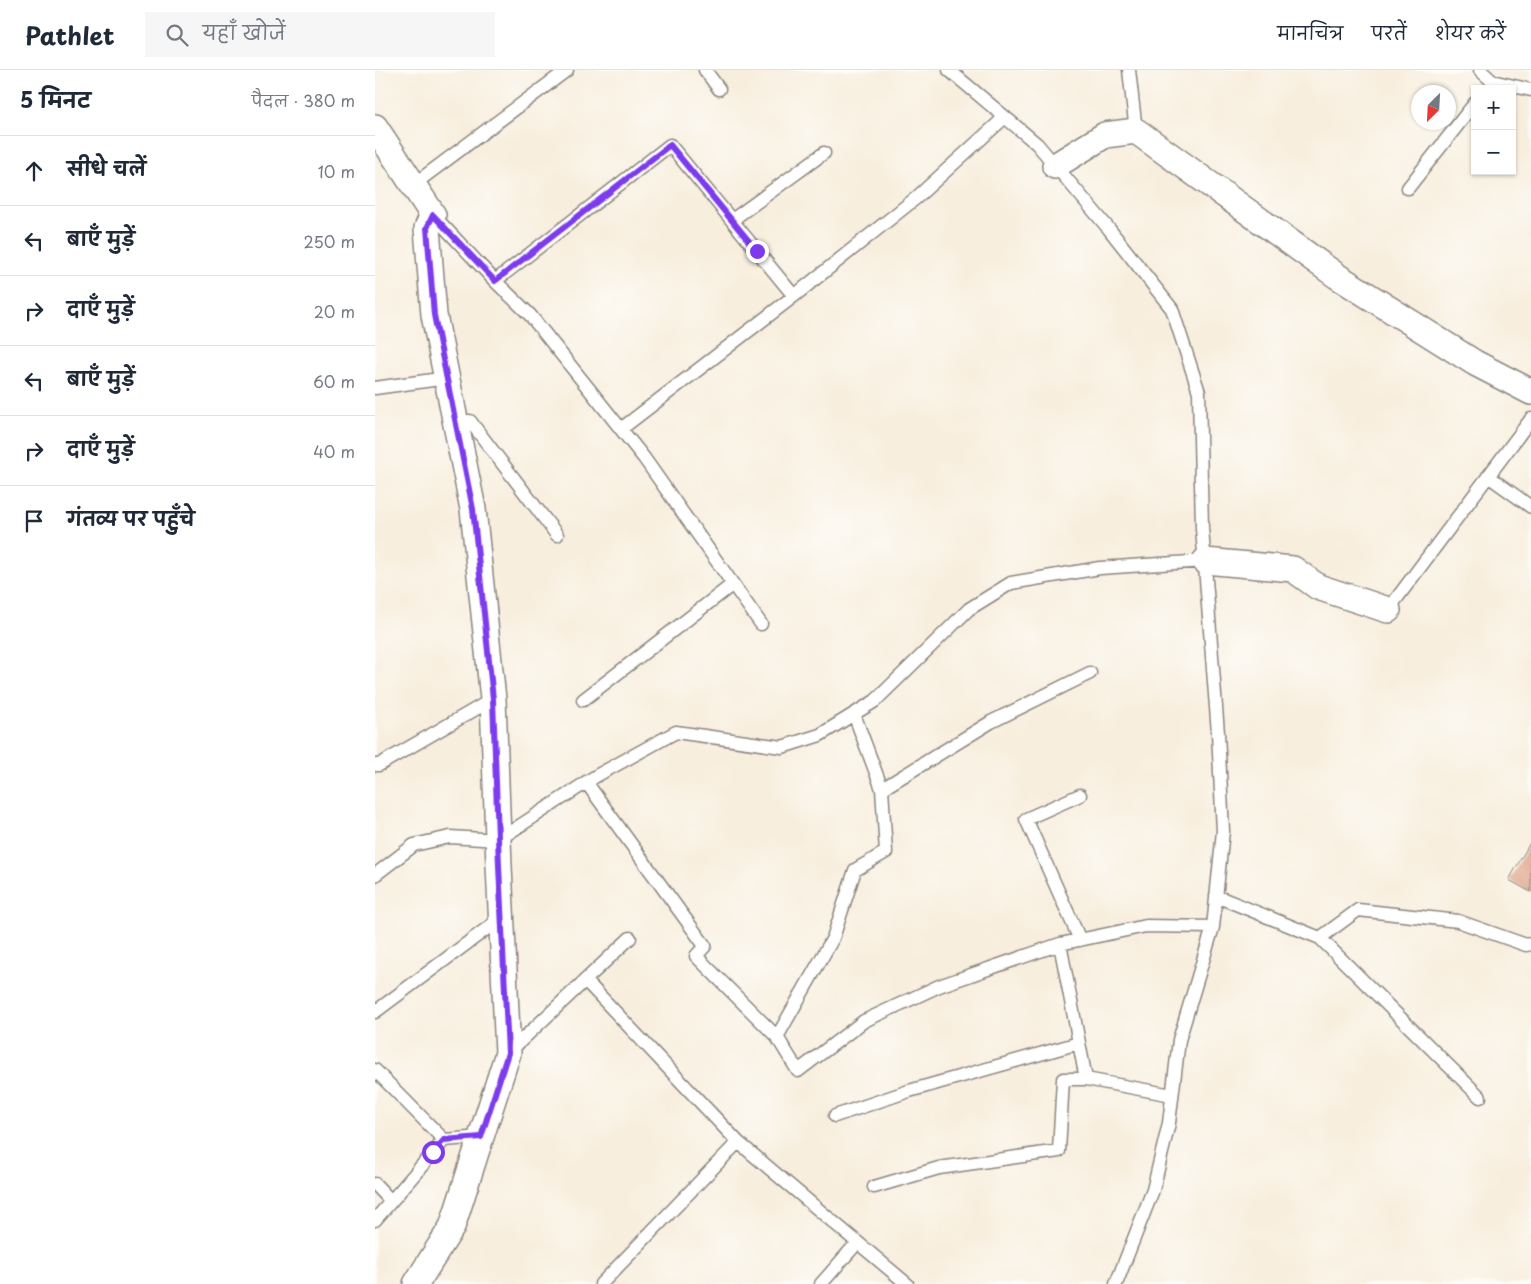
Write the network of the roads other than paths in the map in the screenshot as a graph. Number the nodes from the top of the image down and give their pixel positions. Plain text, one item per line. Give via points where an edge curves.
1 (567, 70) edge
2 (705, 70) edge
3 (949, 70) edge
4 (1129, 70) edge
5 (1480, 70) edge
6 (1489, 85) edge
7 (1516, 88) edge
8 (719, 89) dead end
9 (1531, 90) edge
10 (1471, 108) edge
11 (1005, 117) junction
12 (375, 127) edge
13 (1136, 131) junction
14 (824, 153) dead end
15 (1055, 166) junction
16 (413, 184) junction
17 (1408, 188) dead end
18 (433, 215) junction
19 (732, 220) junction
20 (495, 281) junction
21 (794, 296) junction
22 (447, 378) junction
23 (375, 388) edge
24 (1531, 392) edge
25 (1531, 419) edge
26 (455, 422) junction
27 (621, 429) junction
28 (1488, 476) junction
29 (1531, 507) edge
30 (557, 536) dead end
31 (1205, 561) junction
32 (733, 584) junction
33 (1388, 610) joint
34 (761, 624) dead end
35 (1090, 672) dead end
36 (493, 699) junction
37 (583, 700) dead end
38 (854, 714) junction
39 (375, 765) edge
40 (586, 782) junction
41 (882, 789) junction
42 (1080, 795) dead end
43 (498, 840) junction
44 (375, 875) edge
45 (1216, 896) junction
46 (501, 918) junction
47 (1213, 927) junction
48 (630, 938) dead end
49 (1320, 938) junction
50 (1080, 940) junction
51 (1060, 944) junction
52 (1531, 944) edge
53 (585, 980) junction
54 (375, 1012) edge
55 (777, 1036) junction
56 (1079, 1043) junction
57 (508, 1053) junction
58 (375, 1070) edge
59 (1087, 1079) junction
60 (1172, 1095) junction
61 (1480, 1097) dead end
62 (835, 1116) dead end
63 (481, 1137) junction
64 (444, 1140) junction
65 (738, 1142) junction
66 (375, 1184) edge
67 (874, 1186) dead end
68 (391, 1201) junction
69 (375, 1220) edge
70 (857, 1243) junction
71 (416, 1284) edge
72 (601, 1284) edge
73 (821, 1284) edge
74 (907, 1284) edge
75 (1116, 1284) edge

1 - 16 lane
2 - 8 lane
3 - 11 lane
4 - 13 lane
5 - 6 lane
7 - 9 lane
10 - 17 lane
11 - 15 lane via 1037,144
11 - 21 lane via 916,198
12 - 16 street
13 - 15 street via 1105,136
13 - 24 street via 1337,276 1475,363
14 - 19 lane
15 - 31 lane via 1171,309 1199,392
16 - 18 street
18 - 20 lane
18 - 22 street via 427,228 434,315
19 - 20 lane via 670,145
19 - 21 lane
20 - 27 lane via 530,316
21 - 27 lane
22 - 23 lane
22 - 26 street
25 - 28 lane
26 - 30 lane via 470,421
26 - 36 street via 473,509
27 - 32 lane
28 - 29 lane
28 - 33 lane
31 - 33 street via 1293,569 1318,587
31 - 38 lane via 1100,568 1011,583 969,609 875,701
31 - 45 lane via 1223,831
32 - 34 lane
32 - 37 lane
35 - 41 lane via 991,722
36 - 39 lane
36 - 43 street
38 - 40 lane via 820,735 782,747 676,732
38 - 41 lane
40 - 43 lane
40 - 55 lane via 705,946 695,956
41 - 55 lane via 886,852 855,870 833,938
42 - 50 lane via 1026,819
43 - 44 lane via 450,837 414,845
43 - 46 street
45 - 47 lane
45 - 49 lane
46 - 54 lane
46 - 57 street
47 - 50 lane via 1146,926
47 - 60 lane via 1179,1040
48 - 53 lane
49 - 52 lane via 1357,910 1458,921
49 - 61 lane
50 - 51 lane
51 - 55 lane via 939,986 863,1021 798,1071
51 - 56 lane
53 - 57 lane
53 - 65 lane
56 - 59 lane
56 - 62 lane via 909,1091
57 - 63 street
58 - 64 lane
59 - 60 lane
59 - 67 lane via 1063,1079 1059,1151 939,1168
60 - 75 lane via 1169,1123 1153,1190
63 - 64 lane
63 - 71 street via 452,1227
64 - 68 lane
65 - 70 lane
65 - 72 lane
66 - 68 lane
68 - 69 lane
70 - 73 lane
70 - 74 lane

